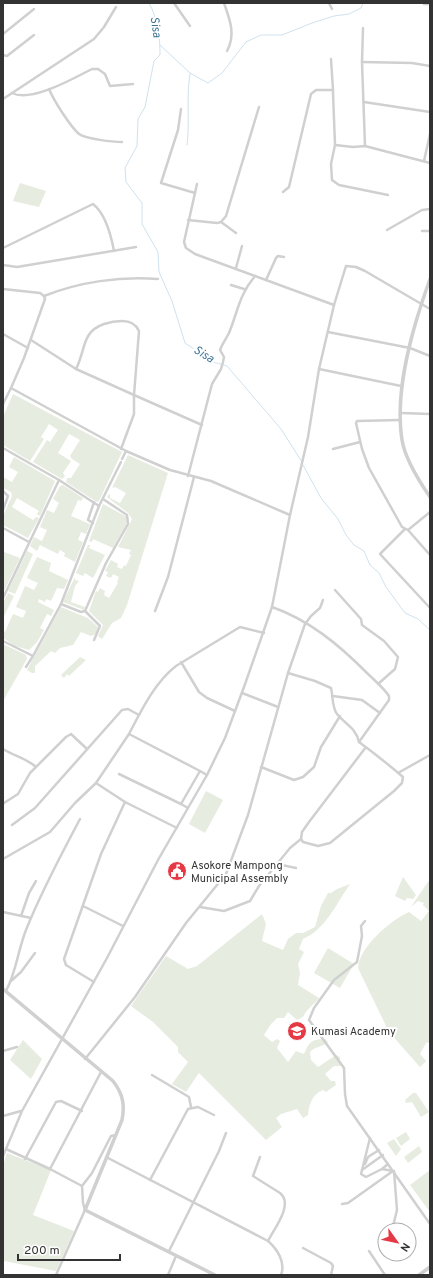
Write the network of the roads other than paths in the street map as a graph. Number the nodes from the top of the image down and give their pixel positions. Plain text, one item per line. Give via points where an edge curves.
1 (174, 3) edge
2 (224, 3) edge
3 (329, 3) edge
4 (424, 4) dead end
5 (430, 4) edge
6 (116, 7) dead end
7 (34, 9) dead end
8 (332, 9) dead end
9 (190, 26) dead end
10 (363, 28) dead end
11 (3, 34) edge
12 (34, 35) dead end
13 (227, 51) dead end
14 (3, 55) edge
15 (331, 59) dead end
16 (362, 62) junction
17 (430, 66) edge
18 (132, 84) dead end
19 (49, 90) junction
20 (333, 90) junction
21 (12, 93) junction
22 (3, 99) edge
23 (364, 102) junction
24 (259, 107) dead end
25 (180, 109) dead end
26 (430, 112) edge
27 (430, 134) edge
28 (122, 142) dead end
29 (334, 145) junction
30 (365, 146) junction
31 (424, 161) junction
32 (430, 162) edge
33 (197, 184) dead end
34 (195, 192) junction
35 (283, 192) dead end
36 (388, 195) dead end
37 (430, 209) edge
38 (188, 220) junction
39 (222, 222) junction
40 (387, 230) dead end
41 (422, 231) dead end
42 (430, 231) edge
43 (236, 233) dead end
44 (242, 246) dead end
45 (136, 247) dead end
46 (3, 248) edge
47 (114, 251) junction
48 (284, 257) dead end
49 (3, 265) edge
50 (236, 268) junction
51 (256, 276) junction
52 (158, 279) dead end
53 (430, 279) edge
54 (266, 280) junction
55 (429, 284) edge
56 (231, 285) dead end
57 (3, 289) edge
58 (244, 289) junction
59 (44, 296) junction
60 (422, 303) junction
61 (334, 305) junction
62 (430, 309) edge
63 (328, 332) junction
64 (3, 334) edge
65 (31, 340) junction
66 (28, 348) junction
67 (410, 348) junction
68 (430, 356) edge
69 (76, 369) junction
70 (319, 369) junction
71 (401, 386) junction
72 (11, 388) junction
73 (134, 395) junction
74 (3, 404) edge
75 (399, 413) junction
76 (430, 414) edge
77 (400, 420) junction
78 (202, 425) junction
79 (360, 442) junction
80 (3, 448) edge
81 (121, 449) junction
82 (333, 449) dead end
83 (126, 451) junction
84 (188, 476) junction
85 (194, 477) junction
86 (59, 480) junction
87 (3, 491) edge
88 (430, 497) edge
89 (103, 499) junction
90 (94, 502) junction
91 (100, 506) junction
92 (3, 510) edge
93 (430, 512) edge
94 (290, 515) junction
95 (93, 523) junction
96 (3, 528) edge
97 (407, 530) junction
98 (29, 542) junction
99 (430, 556) edge
100 (335, 590) dead end
101 (3, 598) edge
102 (323, 600) dead end
103 (61, 604) junction
104 (272, 607) junction
105 (430, 608) edge
106 (85, 611) junction
107 (155, 611) dead end
108 (305, 624) junction
109 (264, 633) junction
110 (94, 640) dead end
111 (3, 641) edge
112 (33, 656) junction
113 (181, 662) junction
114 (26, 667) dead end
115 (288, 673) junction
116 (378, 684) junction
117 (242, 693) junction
118 (333, 696) junction
119 (278, 707) junction
120 (235, 710) junction
121 (380, 713) junction
122 (139, 715) junction
123 (340, 716) junction
124 (129, 734) junction
125 (359, 742) junction
126 (366, 747) junction
127 (3, 749) edge
128 (87, 749) junction
129 (430, 755) edge
130 (36, 767) junction
131 (261, 767) junction
132 (200, 772) junction
133 (398, 773) junction
134 (119, 774) dead end
135 (207, 775) junction
136 (96, 783) junction
137 (125, 802) junction
138 (4, 803) dead end
139 (181, 804) junction
140 (188, 808) junction
141 (80, 819) dead end
142 (12, 825) dead end
143 (177, 828) junction
144 (301, 839) junction
145 (3, 859) edge
146 (278, 864) junction
147 (296, 868) dead end
148 (36, 881) dead end
149 (83, 906) junction
150 (199, 907) junction
151 (3, 912) edge
152 (21, 916) junction
153 (31, 918) junction
154 (365, 921) dead end
155 (123, 926) junction
156 (35, 953) dead end
157 (11, 981) junction
158 (94, 982) junction
159 (4, 990) edge
160 (62, 1040) junction
161 (17, 1047) dead end
162 (3, 1051) edge
163 (85, 1059) junction
164 (102, 1072) junction
165 (152, 1074) dead end
166 (191, 1107) junction
167 (22, 1111) junction
168 (82, 1111) junction
169 (214, 1115) dead end
170 (3, 1116) edge
171 (226, 1133) dead end
172 (117, 1135) junction
173 (370, 1137) junction
174 (6, 1149) junction
175 (379, 1150) junction
176 (3, 1156) edge
177 (383, 1156) junction
178 (260, 1157) dead end
179 (108, 1158) junction
180 (25, 1159) junction
181 (388, 1164) junction
182 (50, 1169) junction
183 (382, 1169) junction
184 (362, 1170) junction
185 (394, 1171) junction
186 (150, 1180) junction
187 (82, 1186) junction
188 (192, 1202) junction
189 (342, 1204) dead end
190 (85, 1210) junction
191 (394, 1222) edge
192 (430, 1224) edge
193 (268, 1241) junction
194 (303, 1248) dead end
195 (169, 1251) junction
196 (369, 1251) dead end
197 (176, 1256) junction
198 (430, 1267) edge
199 (56, 1275) edge
200 (168, 1275) edge
201 (215, 1275) edge
202 (281, 1275) edge
203 (331, 1275) edge
204 (385, 1275) edge
205 (419, 1275) edge

1 - 9 street
2 - 13 street via 232,33
3 - 8 street
4 - 5 street
6 - 21 street via 94,39
7 - 11 street
10 - 16 street
12 - 14 street via 7,56
15 - 20 street
16 - 17 street
16 - 23 street
18 - 19 street via 110,86 105,74 98,69 92,69
19 - 21 street via 24,96
19 - 28 street via 56,104 79,134 104,141
20 - 29 street
20 - 35 street via 316,90 312,94 289,187
21 - 22 street
23 - 26 street
23 - 30 street
24 - 39 street
25 - 34 street via 178,130 161,183
27 - 31 street
29 - 30 street
29 - 36 street via 331,164 334,183
30 - 31 street
31 - 32 street
33 - 34 street
34 - 38 street
37 - 40 street via 422,210
38 - 39 street
38 - 50 street via 184,242 186,248 195,254
39 - 43 street
41 - 42 street
44 - 50 street
45 - 47 street
46 - 47 street via 93,204 112,237
47 - 49 street via 16,267
48 - 54 street via 276,258
50 - 51 street
51 - 54 street
51 - 58 street
52 - 59 street via 118,279 63,288
53 - 55 street
54 - 61 street
55 - 60 street
56 - 58 street
57 - 59 street via 33,292
58 - 78 street via 220,350 224,362 212,384
59 - 65 street via 44,304
60 - 61 street via 350,265 346,266
60 - 62 street
60 - 67 street
61 - 63 street
63 - 67 street
63 - 70 street
64 - 66 street
65 - 66 street
65 - 69 street
66 - 72 street
67 - 68 street
67 - 71 street
69 - 73 street
69 - 73 street via 87,334 95,327 111,322 132,323 139,331
70 - 71 street
70 - 94 street via 304,459
71 - 75 street
72 - 74 street
72 - 81 street
73 - 78 street
73 - 81 street via 134,414
75 - 76 street
75 - 77 street
77 - 79 street via 357,421
77 - 88 street via 402,441 412,466
78 - 84 street
79 - 82 street
79 - 97 street via 369,468 402,527
80 - 86 street
81 - 83 street
83 - 84 street
83 - 89 street
84 - 85 street
85 - 94 street via 223,486
85 - 107 street via 168,577
86 - 90 street
86 - 98 street
87 - 92 street via 8,496
89 - 91 street
89 - 106 street via 127,515 128,524
90 - 91 street
90 - 95 street via 88,520
91 - 95 street
93 - 97 street
94 - 104 street
95 - 103 street
96 - 98 street
97 - 99 street
97 - 105 street via 380,554
98 - 101 street
100 - 116 street via 361,619 362,625 384,641 398,657 395,669
102 - 108 street via 320,608
103 - 106 street via 81,612
103 - 112 street
104 - 108 street via 292,614
104 - 109 street
106 - 110 street via 100,626
108 - 115 street
108 - 116 street via 324,634 347,652
109 - 113 street via 240,627
109 - 117 street
111 - 112 street
112 - 114 street
113 - 120 street via 199,692
113 - 122 street via 168,672
115 - 118 street via 326,685 331,688
115 - 119 street
116 - 121 street via 390,700
117 - 119 street
117 - 120 street
118 - 121 street via 362,700
118 - 123 street via 336,713
119 - 131 street
120 - 135 street
121 - 125 street
122 - 124 street
122 - 128 street via 128,709 122,710
123 - 125 street via 358,735
123 - 131 street via 321,747 314,767 303,777 294,780
124 - 132 street
124 - 136 street
125 - 126 street
126 - 133 street
126 - 144 street via 309,822 302,832
127 - 130 street via 16,757 27,759
128 - 130 street via 70,734
128 - 142 street via 35,808
129 - 133 street
130 - 138 street via 18,794
131 - 150 street via 230,867 221,882
132 - 135 street
132 - 139 street
133 - 144 street via 403,777 402,783 330,843 318,846 302,842
134 - 139 street
135 - 140 street
136 - 137 street
136 - 145 street via 46,836
137 - 143 street
137 - 149 street via 101,854
139 - 140 street
140 - 143 street
141 - 153 street
143 - 155 street
144 - 146 street via 290,848
146 - 147 street
146 - 150 street via 250,901 224,911
148 - 152 street
149 - 155 street
149 - 158 street via 64,962
150 - 163 street via 118,1020
151 - 152 street
152 - 153 street
153 - 157 street via 19,948
154 - 173 street via 361,926 362,936 356,962 334,980 314,1008 309,1020 344,1068 344,1094 347,1106
155 - 158 street
156 - 157 street
157 - 159 street
158 - 160 street
159 - 160 street
160 - 163 street
160 - 167 street
161 - 162 street
163 - 164 street
164 - 168 street
164 - 172 street via 113,1081 123,1098 122,1120
165 - 166 street via 189,1097
166 - 169 street via 198,1107
166 - 186 street
167 - 170 street
167 - 174 street
168 - 180 street via 60,1101 56,1102
168 - 182 street
171 - 188 street
172 - 179 street
172 - 187 street via 111,1136 92,1173
173 - 175 street
173 - 184 street
174 - 176 street
174 - 180 street
175 - 177 street
175 - 184 street via 368,1157
177 - 181 street
177 - 184 street
178 - 193 street via 253,1176 285,1196 286,1201
179 - 186 street
179 - 190 street
180 - 182 street
181 - 183 street
181 - 185 street
182 - 187 street
183 - 184 street via 366,1177 361,1174
183 - 185 street
185 - 189 street via 348,1203
185 - 191 street via 397,1210
185 - 192 street
186 - 188 street
187 - 190 street
188 - 193 street
188 - 195 street
190 - 195 street
190 - 199 street
193 - 202 street via 277,1250 282,1261
194 - 203 street via 331,1263
195 - 197 street
196 - 204 street
197 - 200 street
197 - 201 street
198 - 205 street

